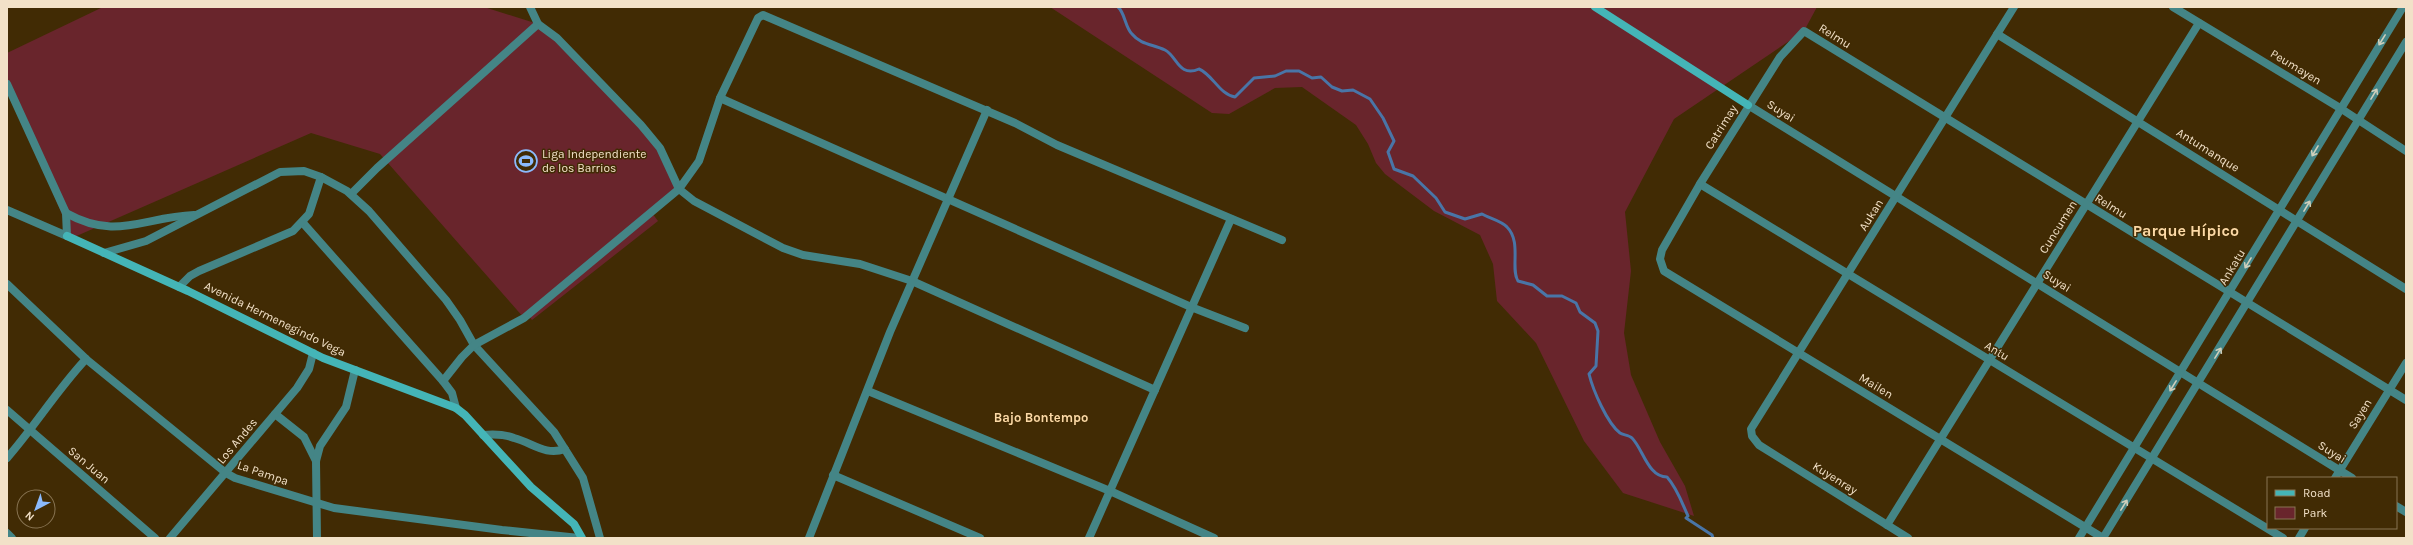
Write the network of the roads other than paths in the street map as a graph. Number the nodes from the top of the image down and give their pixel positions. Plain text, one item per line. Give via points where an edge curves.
1 (530, 7) edge
2 (1595, 7) edge
3 (2014, 7) edge
4 (2173, 7) edge
5 (2403, 7) edge
6 (2199, 23) junction
7 (538, 24) junction
8 (1804, 31) joint
9 (1997, 34) junction
10 (2406, 42) edge
11 (7, 84) edge
12 (720, 98) junction
13 (1748, 105) junction
14 (2340, 108) junction
15 (987, 110) junction
16 (1945, 118) junction
17 (2138, 120) junction
18 (2358, 120) junction
19 (2406, 151) edge
20 (321, 177) junction
21 (1700, 184) junction
22 (679, 188) junction
23 (351, 194) junction
24 (948, 197) junction
25 (1896, 197) junction
26 (2086, 205) junction
27 (2281, 209) junction
28 (7, 210) edge
29 (66, 213) junction
30 (196, 214) junction
31 (1231, 219) junction
32 (2298, 220) junction
33 (303, 222) junction
34 (67, 236) junction
35 (1282, 240) dead end
36 (1667, 241) joint
37 (104, 253) junction
38 (1847, 275) junction
39 (912, 281) junction
40 (2037, 283) junction
41 (7, 284) edge
42 (179, 287) junction
43 (2406, 288) edge
44 (2229, 294) junction
45 (2247, 305) junction
46 (1191, 306) junction
47 (1245, 328) dead end
48 (474, 345) junction
49 (1798, 352) junction
50 (313, 353) junction
51 (86, 359) junction
52 (1989, 360) junction
53 (2406, 363) edge
54 (355, 370) junction
55 (2181, 373) junction
56 (443, 381) junction
57 (2198, 384) junction
58 (1155, 390) junction
59 (2389, 390) junction
60 (868, 391) junction
61 (2406, 400) edge
62 (456, 408) junction
63 (7, 410) edge
64 (275, 414) junction
65 (31, 431) junction
66 (483, 434) junction
67 (1752, 436) joint
68 (1940, 439) junction
69 (2135, 446) junction
70 (565, 448) junction
71 (7, 458) edge
72 (2153, 458) junction
73 (316, 461) junction
74 (2340, 470) junction
75 (226, 473) junction
76 (833, 475) junction
77 (2336, 477) edge
78 (2350, 477) edge
79 (1110, 491) junction
80 (316, 504) junction
81 (2397, 507) edge
82 (2406, 512) edge
83 (1887, 525) junction
84 (2085, 527) junction
85 (2267, 528) edge
86 (2268, 529) edge
87 (2304, 529) edge
88 (7, 534) edge
89 (12, 538) edge
90 (155, 538) edge
91 (170, 538) edge
92 (317, 538) edge
93 (579, 538) edge
94 (582, 538) edge
95 (600, 538) edge
96 (809, 538) edge
97 (980, 538) edge
98 (1089, 538) edge
99 (1214, 538) edge
100 (1908, 538) edge
101 (2079, 538) edge
102 (2103, 538) edge
103 (2283, 538) edge
104 (2299, 538) edge

1 - 7 street
2 - 13 street
3 - 9 street, Aukan
4 - 6 street, Peumayen
5 -> 14 street, Ankatu
6 - 14 street, Peumayen
6 - 17 street, Cuncumen
7 - 22 street via 557,38 641,125 660,148
7 - 23 street
8 - 13 street, Catrimay via 1780,57
8 - 16 street, Relmu
9 - 16 street, Aukan
9 - 17 street, Antumanque
18 -> 10 street
11 - 29 street
12 - 15 street via 758,18 764,15
12 - 22 street via 699,161
12 - 24 street
13 - 21 street, Catrimay
13 - 25 street, Suyai
14 - 18 street, Peumayen
14 -> 27 street, Ankatu
15 - 24 street
15 - 31 street via 1056,145
16 - 25 street, Aukan
16 - 26 street, Relmu
17 - 26 street, Cuncumen
17 - 27 street, Antumanque
18 - 19 street, Peumayen
32 -> 18 street
20 - 23 street
20 - 30 street via 304,170 280,172
20 - 33 street via 309,214
21 - 36 street, Catrimay
21 - 38 street, Antu
22 - 39 street via 694,201 783,248 803,255 860,264
22 - 48 street via 524,318
23 - 48 street via 369,211 446,300
24 - 39 street
24 - 46 street
25 - 38 street, Aukan
25 - 40 street, Suyai
26 - 40 street, Cuncumen
26 - 44 street, Relmu
27 - 32 street, Antumanque
27 -> 44 street, Ankatu
28 - 34 street, Avenida Hermenegindo Vega
29 - 30 street via 79,220 112,228
29 - 34 street
30 - 37 street via 146,241
31 - 35 street
31 - 46 street
32 - 43 street, Antumanque
32 - 45 street
33 - 42 street via 293,232 199,271
33 - 56 street
34 - 37 street, Avenida Hermenegindo Vega
36 - 49 street, Mailen via 1660,259 1664,271
37 - 42 street, Avenida Hermenegindo Vega
38 - 49 street, Aukan
38 - 52 street, Antu
39 - 58 street
39 - 60 street
40 - 52 street, Cuncumen
40 - 55 street, Suyai
41 - 51 street, La Pampa
42 - 50 street, Avenida Hermenegindo Vega
44 - 45 street, Relmu
44 - 55 street, Ankatu
57 -> 45 street
45 - 59 street, Relmu
46 - 47 street
46 - 58 street
48 - 56 street
48 - 70 street via 554,432
49 - 67 street, Aukan via 1751,429
49 - 68 street, Mailen
50 - 54 street, Avenida Hermenegindo Vega
50 - 64 street, Los Andes via 309,369
51 - 65 street via 71,375
51 - 75 street, La Pampa
52 - 68 street, Cuncumen
52 - 69 street, Antu
53 - 59 street, Sayen
54 - 62 street, Avenida Hermenegindo Vega
54 - 73 street via 346,407 320,446
55 - 57 street, Suyai
55 -> 69 street, Ankatu
56 - 62 street via 452,393
57 - 72 street
57 - 74 street, Suyai
58 - 79 street
59 - 61 street, Relmu
59 - 74 street, Sayen
60 - 76 street
60 - 79 street
62 - 66 street, Avenida Hermenegindo Vega
63 - 65 street, San Juan
64 - 73 street via 304,437
64 - 75 street, Los Andes
65 - 71 street
65 - 90 street, San Juan
66 - 70 street via 515,438 544,451 555,452
66 - 94 street, Avenida Hermenegindo Vega via 531,487 574,524
67 - 83 street, Kuyenray via 1759,445
68 - 83 street, Cuncumen
68 - 84 street, Mailen
69 - 72 street, Antu
69 - 84 street, Ankatu
70 - 95 street via 583,478
72 - 85 street, Antu
102 -> 72 street
73 - 80 street
74 - 77 street, Sayen
74 - 78 street, Suyai
75 - 80 street, La Pampa
75 - 91 street, Los Andes
76 - 96 street
76 - 97 street
79 - 98 street
79 - 99 street
80 - 92 street
80 - 93 street, La Pampa
81 - 82 street
83 - 100 street, Kuyenray
84 - 101 street, Ankatu
84 - 102 street, Mailen
86 - 103 street, Antu
87 - 104 street
88 - 89 street

